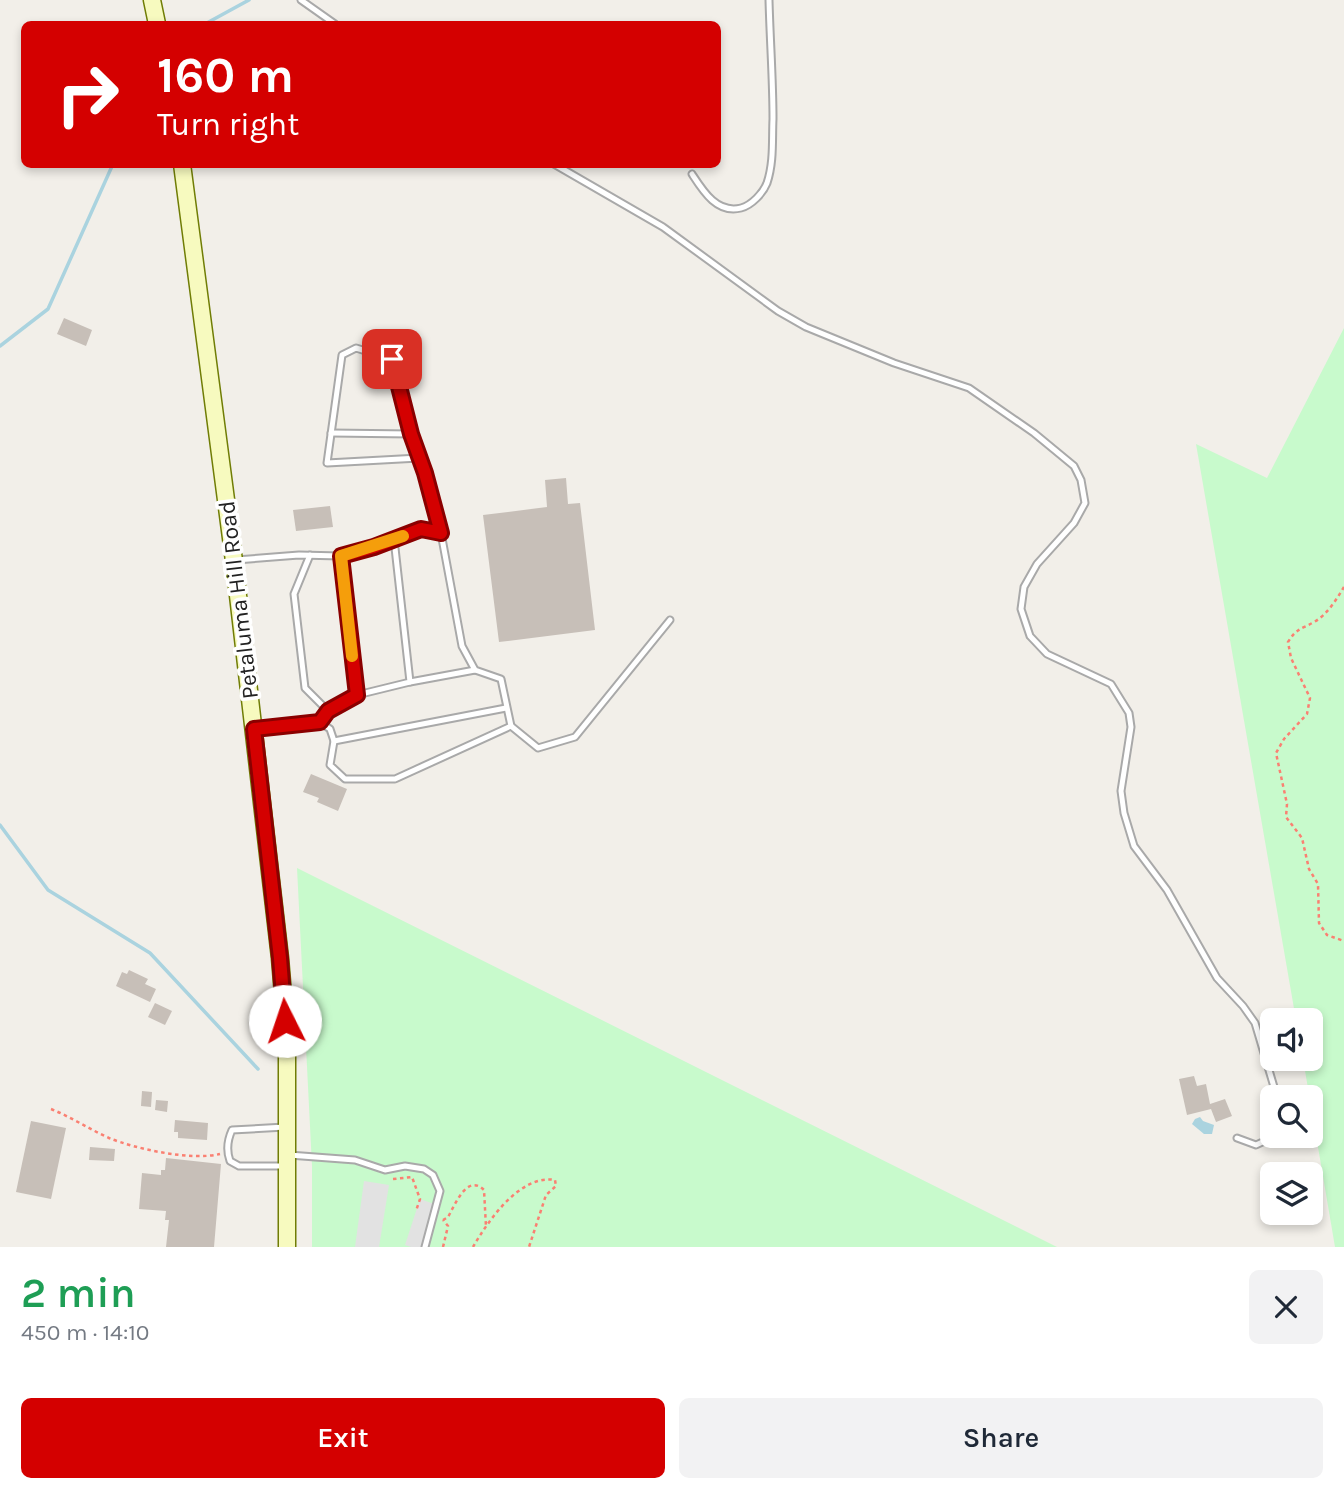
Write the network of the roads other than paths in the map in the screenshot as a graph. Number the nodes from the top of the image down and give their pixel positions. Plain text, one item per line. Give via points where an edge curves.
1 (152, 0) edge
2 (301, 0) edge
3 (769, 0) edge
4 (156, 21) edge
5 (331, 21) edge
6 (183, 168) edge
7 (561, 168) edge
8 (692, 174) dead end
9 (331, 433) junction
10 (411, 434) junction
11 (419, 458) junction
12 (441, 533) junction
13 (394, 539) junction
14 (310, 555) junction
15 (341, 556) junction
16 (233, 561) junction
17 (670, 620) dead end
18 (475, 670) junction
19 (410, 682) junction
20 (357, 695) junction
21 (506, 709) junction
22 (328, 711) junction
23 (320, 722) junction
24 (512, 726) junction
25 (254, 729) junction
26 (334, 741) junction
27 (1274, 1085) edge
28 (286, 1127) junction
29 (1237, 1138) dead end
30 (1260, 1143) edge
31 (287, 1160) junction
32 (287, 1247) edge
33 (425, 1247) edge

1 - 4 main road
2 - 5 lane
3 - 8 lane via 772,160 766,186 751,204 723,208 707,196
6 - 16 main road, Petaluma Hill Road
7 - 27 lane via 663,227 806,327 969,388 1074,466 1084,503 1074,523 1037,564 1024,587 1021,609 1030,636 1047,654 1111,684 1129,713 1121,791 1134,846 1167,890 1217,978 1255,1023
9 - 10 lane
9 - 10 lane via 342,355 356,348 392,359
9 - 11 lane via 327,463
10 - 11 lane
11 - 12 lane
12 - 13 lane via 421,529
12 - 18 lane via 462,646
13 - 15 lane
13 - 19 lane
14 - 15 lane
14 - 16 lane
14 - 22 lane via 294,594 303,675 305,688
15 - 20 lane
16 - 25 main road, Petaluma Hill Road
17 - 24 lane via 575,737 538,748
18 - 19 lane
18 - 21 lane via 501,679
19 - 20 lane
20 - 22 lane
21 - 24 lane
21 - 26 lane
22 - 23 lane
23 - 25 lane
23 - 26 lane via 330,729
24 - 26 lane via 395,779 345,779 330,765
25 - 28 main road, Petaluma Hill Road via 287,1043
28 - 31 main road, Petaluma Hill Road
28 - 31 lane via 232,1130 227,1152 230,1161 239,1166
29 - 30 lane
31 - 32 main road, Petaluma Hill Road
31 - 33 lane via 355,1160 385,1170 424,1169 433,1175 440,1191

